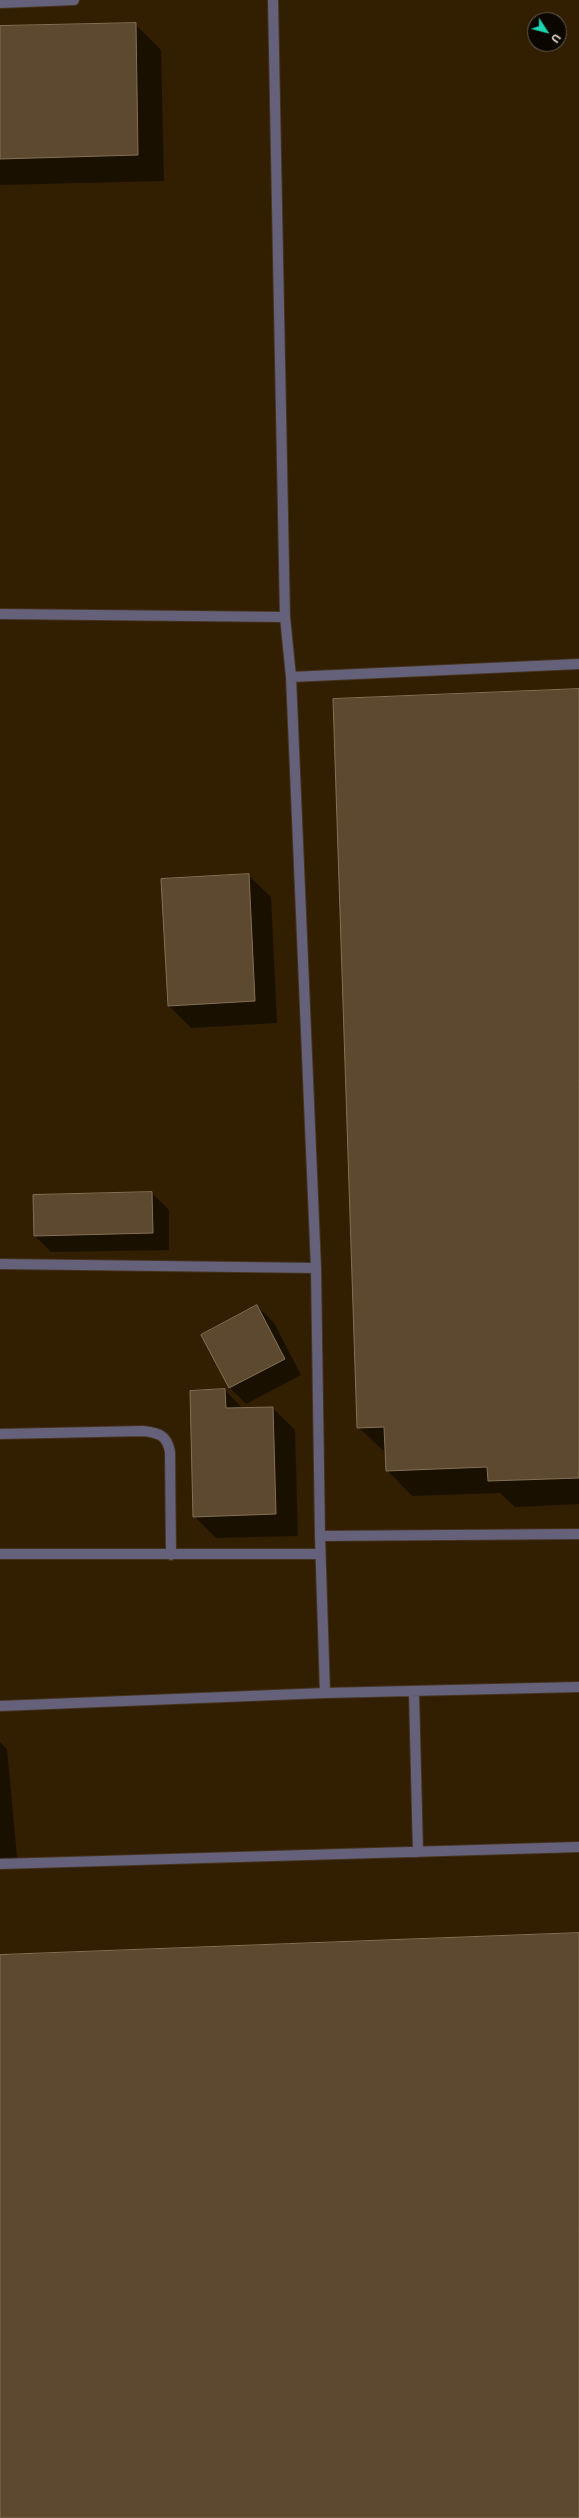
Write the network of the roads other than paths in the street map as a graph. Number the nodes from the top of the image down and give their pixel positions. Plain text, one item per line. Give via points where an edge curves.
1 (74, 0) edge
2 (273, 0) edge
3 (0, 3) edge
4 (0, 614) edge
5 (285, 617) junction
6 (579, 664) edge
7 (291, 677) junction
8 (0, 1264) edge
9 (316, 1268) junction
10 (0, 1434) edge
11 (579, 1534) edge
12 (320, 1536) junction
13 (0, 1554) edge
14 (320, 1554) junction
15 (171, 1555) junction
16 (579, 1687) edge
17 (414, 1692) junction
18 (325, 1693) junction
19 (0, 1706) edge
20 (579, 1847) edge
21 (418, 1852) junction
22 (0, 1864) edge

1 - 3 lane
2 - 5 lane
4 - 5 lane
5 - 7 lane
6 - 7 lane
7 - 9 lane
8 - 9 lane
9 - 12 lane
10 - 15 lane via 143,1431 160,1433 165,1438 170,1452
11 - 12 lane
12 - 14 lane
13 - 15 lane
14 - 15 lane
14 - 18 lane
16 - 17 lane
17 - 18 lane
17 - 21 lane
18 - 19 lane
20 - 21 lane
21 - 22 lane

